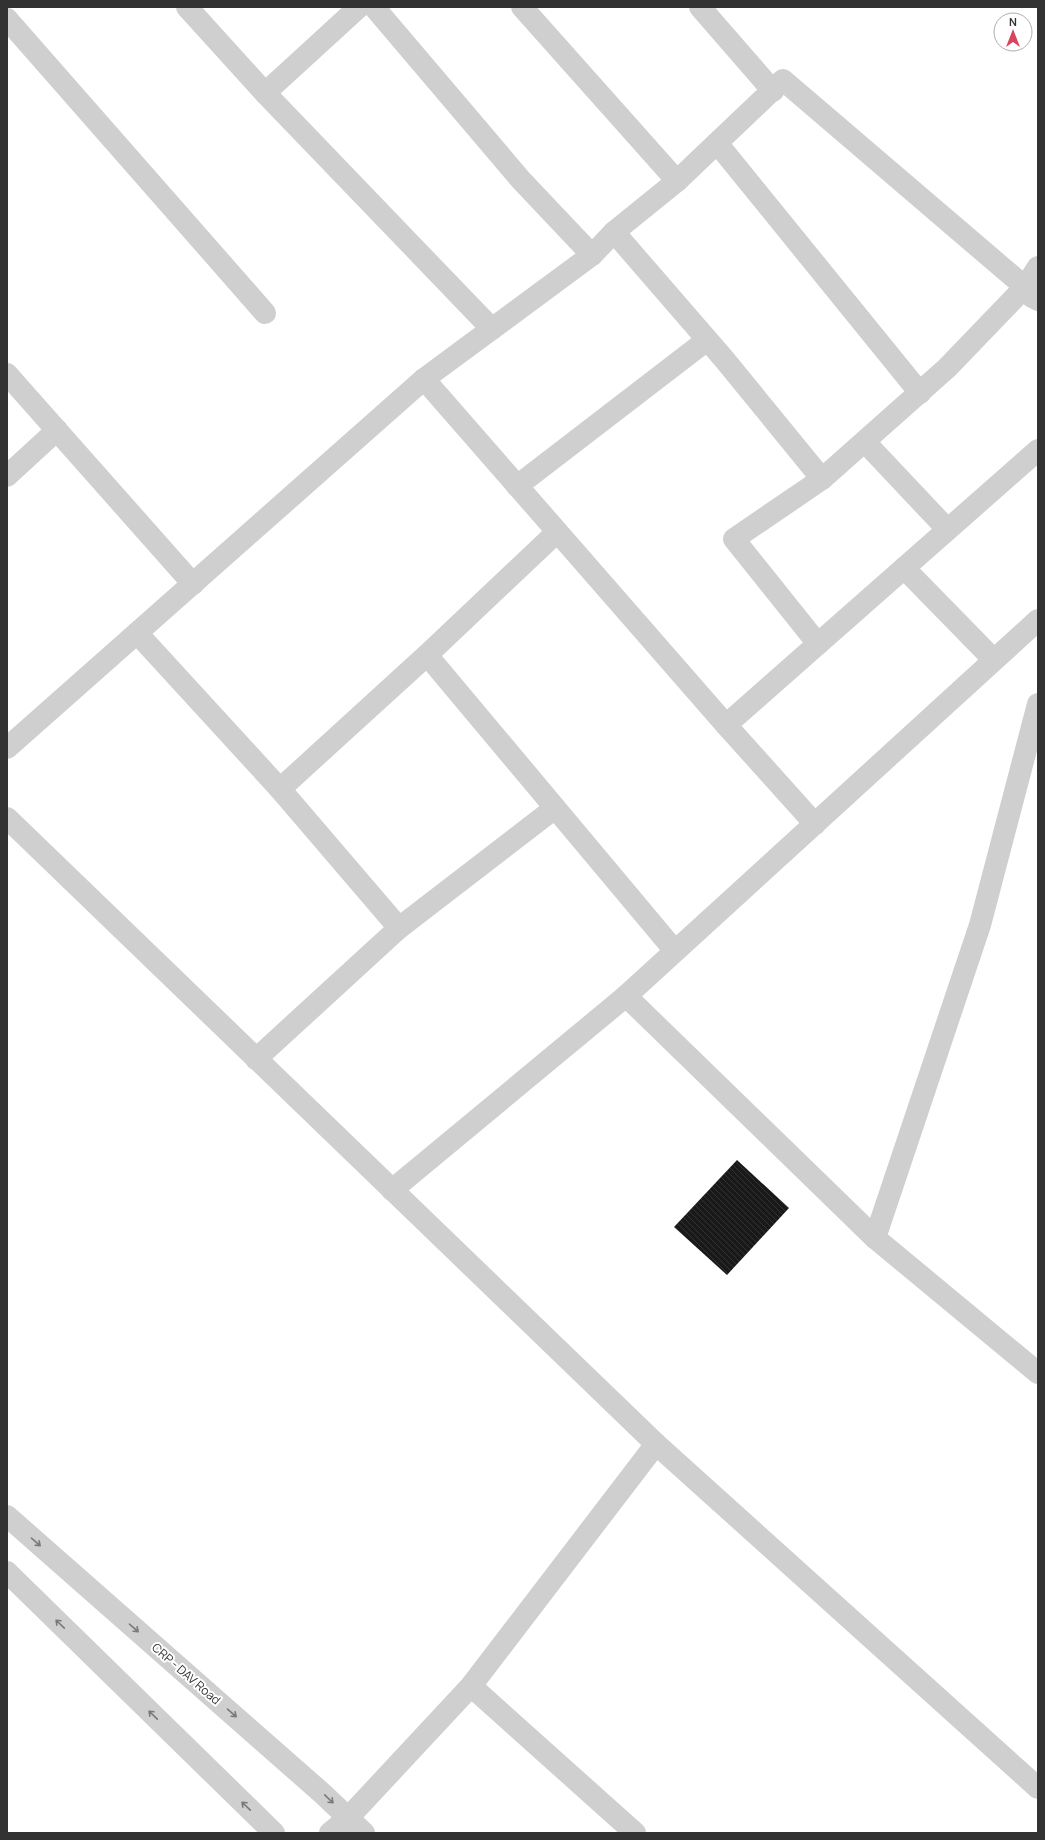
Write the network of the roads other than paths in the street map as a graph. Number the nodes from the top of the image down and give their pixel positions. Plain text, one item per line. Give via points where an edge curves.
1 (187, 7) edge
2 (359, 7) edge
3 (374, 7) edge
4 (522, 7) edge
5 (700, 7) edge
6 (7, 19) edge
7 (773, 91) junction
8 (265, 93) junction
9 (716, 143) junction
10 (677, 182) junction
11 (614, 232) junction
12 (592, 255) junction
13 (1038, 267) edge
14 (1031, 293) edge
15 (266, 313) dead end
16 (492, 329) junction
17 (707, 340) junction
18 (7, 374) edge
19 (424, 379) junction
20 (920, 392) junction
21 (57, 430) junction
22 (864, 442) junction
23 (1038, 450) edge
24 (7, 476) edge
25 (822, 479) junction
26 (517, 486) junction
27 (947, 529) junction
28 (558, 532) junction
29 (904, 568) junction
30 (193, 584) junction
31 (1038, 620) edge
32 (137, 633) junction
33 (818, 644) junction
34 (427, 655) junction
35 (994, 660) junction
36 (1038, 704) edge
37 (726, 725) junction
38 (7, 748) edge
39 (280, 789) junction
40 (556, 808) junction
41 (7, 818) edge
42 (815, 824) junction
43 (400, 928) junction
44 (675, 951) junction
45 (626, 996) junction
46 (256, 1059) junction
47 (392, 1190) junction
48 (875, 1238) junction
49 (1038, 1373) edge
50 (656, 1444) junction
51 (7, 1516) edge
52 (7, 1572) edge
53 (471, 1686) junction
54 (1038, 1788) edge
55 (348, 1818) junction
56 (274, 1833) edge
57 (330, 1833) edge
58 (364, 1833) edge
59 (635, 1833) edge

1 - 8 street
2 - 8 street
3 - 12 street via 521,180
4 - 10 street
5 - 7 street
6 - 15 street
7 - 9 street
7 - 14 street via 783,80
8 - 16 street
9 - 10 street
9 - 20 street
10 - 11 street
11 - 12 street
11 - 17 street
12 - 16 street
13 - 14 street
14 - 20 street
16 - 19 street
17 - 25 street
17 - 26 street
18 - 21 street
19 - 26 street
19 - 30 street
20 - 22 street
21 - 24 street
21 - 30 street
22 - 25 street
22 - 27 street
23 - 27 street
25 - 33 street via 734,539
26 - 28 street
27 - 29 street
28 - 34 street
28 - 37 street
29 - 33 street
29 - 35 street
30 - 32 street
31 - 35 street
32 - 38 street
32 - 39 street
33 - 37 street
34 - 39 street
34 - 40 street
35 - 42 street
36 - 48 street via 980,925
37 - 42 street
39 - 43 street
40 - 43 street
40 - 44 street
41 - 46 street
42 - 44 street
43 - 46 street
44 - 45 street
45 - 47 street
45 - 48 street
46 - 47 street
47 - 50 street
48 - 49 street
50 - 53 street
50 - 54 street
51 -> 55 street, CRP - DAV Road
56 -> 52 street
53 - 55 street
53 - 59 street
55 - 57 street
55 - 58 street, CRP - DAV Road

